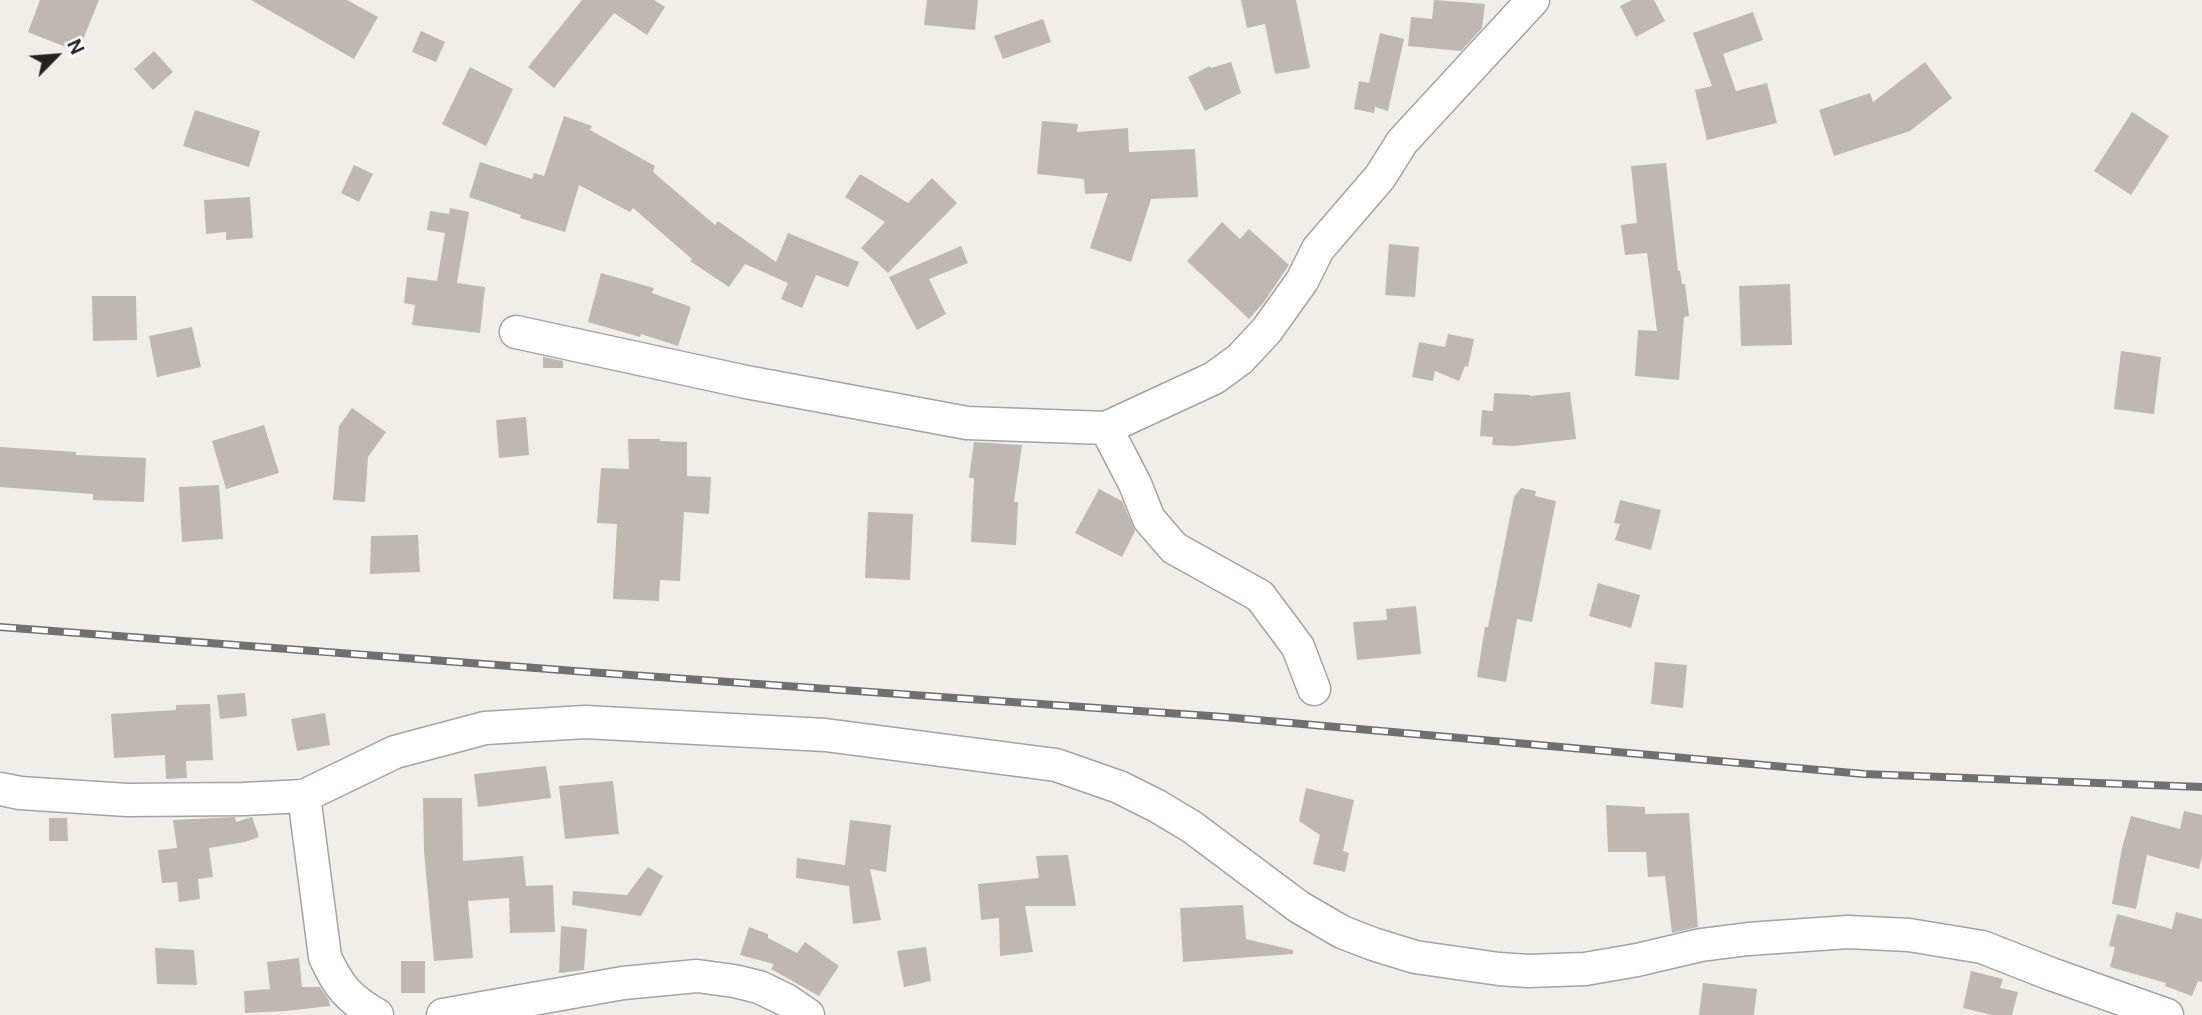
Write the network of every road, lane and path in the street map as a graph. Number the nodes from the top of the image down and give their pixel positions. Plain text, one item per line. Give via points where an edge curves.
1 (1528, 2) edge
2 (516, 332) dead end
3 (1106, 428) junction
4 (1314, 689) dead end
5 (0, 789) edge
6 (304, 796) junction
7 (377, 1015) edge
8 (443, 1015) edge
9 (808, 1015) edge
10 (2167, 1015) edge

1 - 3 street via 1402,142 1380,177 1318,249 1303,281 1267,330 1240,359 1214,378
2 - 3 street via 746,382 967,423
3 - 4 street via 1149,519 1174,548 1260,596 1298,647
5 - 6 street via 127,800
6 - 7 street via 325,957 354,1002
6 - 10 street via 395,752 485,728 585,722 825,735 1056,765 1119,787 1192,827 1298,907 1342,932 1415,957 1499,969 1585,969 1748,939 1848,932 1909,935 1982,947
8 - 9 street via 623,983 697,976 759,987

